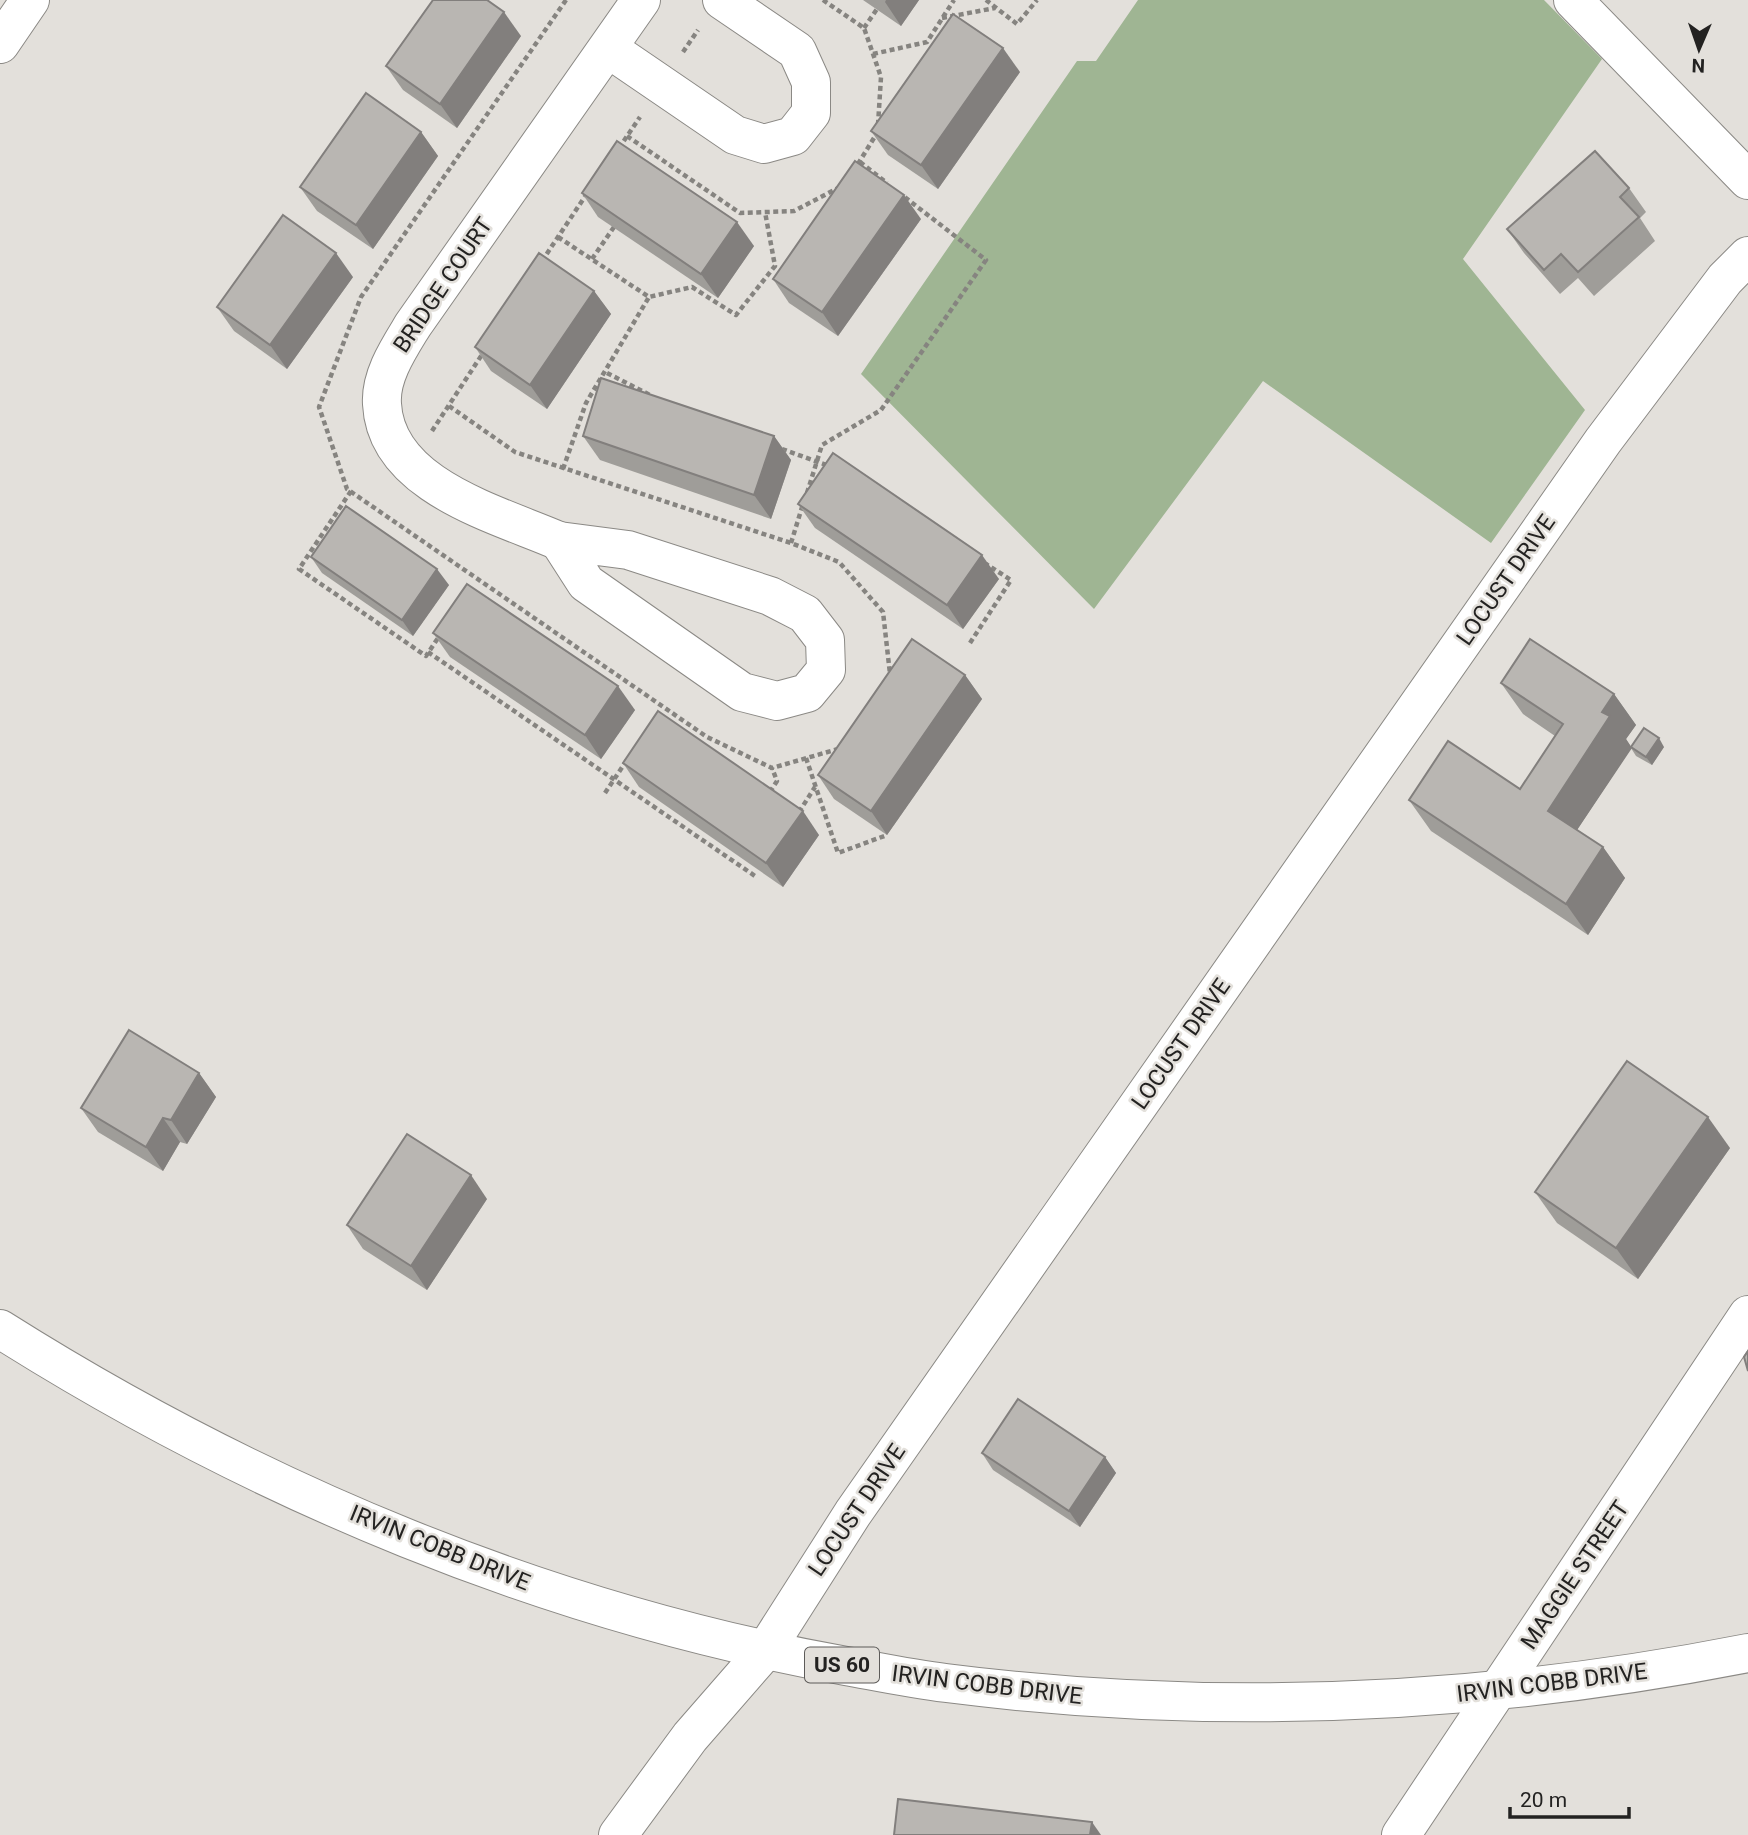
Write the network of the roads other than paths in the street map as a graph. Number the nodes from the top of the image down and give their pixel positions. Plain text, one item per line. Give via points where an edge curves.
1 (642, 0) edge
2 (1573, 0) edge
3 (22, 3) edge
4 (713, 11) edge
5 (0, 44) edge
6 (609, 48) junction
7 (1748, 180) edge
8 (1748, 256) edge
9 (559, 541) junction
10 (1748, 1315) edge
11 (0, 1329) edge
12 (765, 1651) junction
13 (1748, 1653) edge
14 (1498, 1692) junction
15 (618, 1835) edge
16 (1401, 1835) edge

1 - 6 street, BRIDGE COURT
2 - 7 street
3 - 5 street
4 - 6 street via 797,51 811,82 811,113 793,136 764,144 735,135
6 - 9 street, BRIDGE COURT via 413,325 390,365 382,404 391,440 419,476
8 - 12 street, LOCUST DRIVE via 1603,442 853,1513
9 - 9 street, BRIDGE COURT via 586,583 742,692 776,701 807,694 826,670 825,640 805,614 769,596 628,550
10 - 14 street, MAGGIE STREET
11 - 12 street, IRVIN COBB DRIVE / US 60 via 158,1422 276,1482 514,1579 634,1618
12 - 14 street, IRVIN COBB DRIVE / US 60 via 943,1683 1136,1701 1398,1700
12 - 15 street, LOCUST DRIVE via 690,1737
13 - 14 street, IRVIN COBB DRIVE / US 60 via 1658,1671
14 - 16 street, MAGGIE STREET

